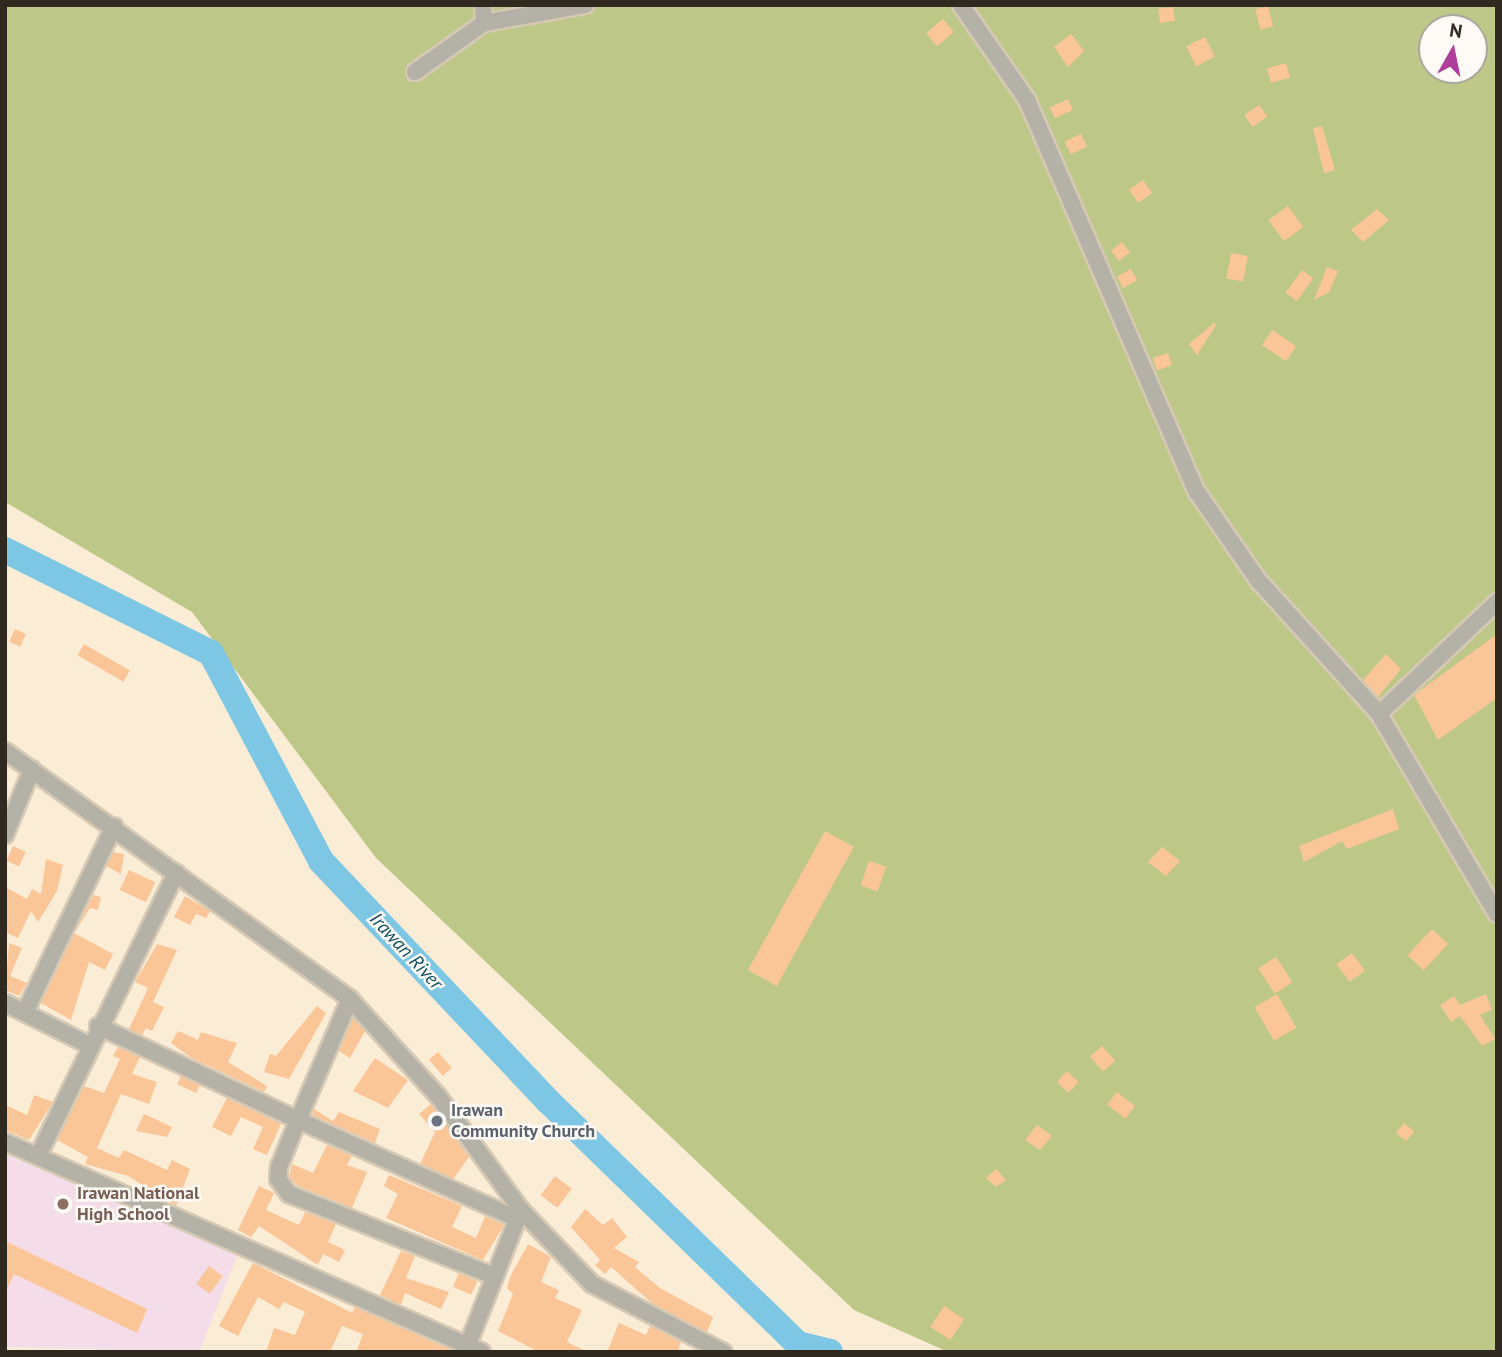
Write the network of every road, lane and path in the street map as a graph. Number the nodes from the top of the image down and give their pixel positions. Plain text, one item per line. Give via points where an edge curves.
1 (483, 5) edge
2 (585, 5) edge
3 (961, 5) edge
4 (484, 23) junction
5 (415, 72) dead end
6 (1497, 602) edge
7 (1379, 714) junction
8 (5, 751) edge
9 (32, 769) junction
10 (114, 826) junction
11 (5, 835) edge
12 (176, 873) junction
13 (1497, 914) edge
14 (350, 999) junction
15 (5, 1003) edge
16 (25, 1012) junction
17 (98, 1027) junction
18 (89, 1045) junction
19 (298, 1120) junction
20 (5, 1142) edge
21 (38, 1156) junction
22 (519, 1214) junction
23 (494, 1276) junction
24 (472, 1350) edge
25 (723, 1352) edge

1 - 4 street
2 - 4 street
3 - 7 street via 1027,100 1197,492 1258,580
4 - 5 street
6 - 7 street
7 - 13 street
8 - 9 street
9 - 10 street
9 - 11 street
10 - 12 street
10 - 16 street
12 - 14 street
12 - 17 street
14 - 19 street
14 - 22 street via 430,1087
15 - 16 street
16 - 18 street
17 - 18 street
17 - 19 street
18 - 21 street
19 - 22 street
19 - 23 street via 279,1167 278,1179 289,1194
20 - 21 street
21 - 24 street
22 - 23 street
22 - 25 street via 592,1284
23 - 24 street

